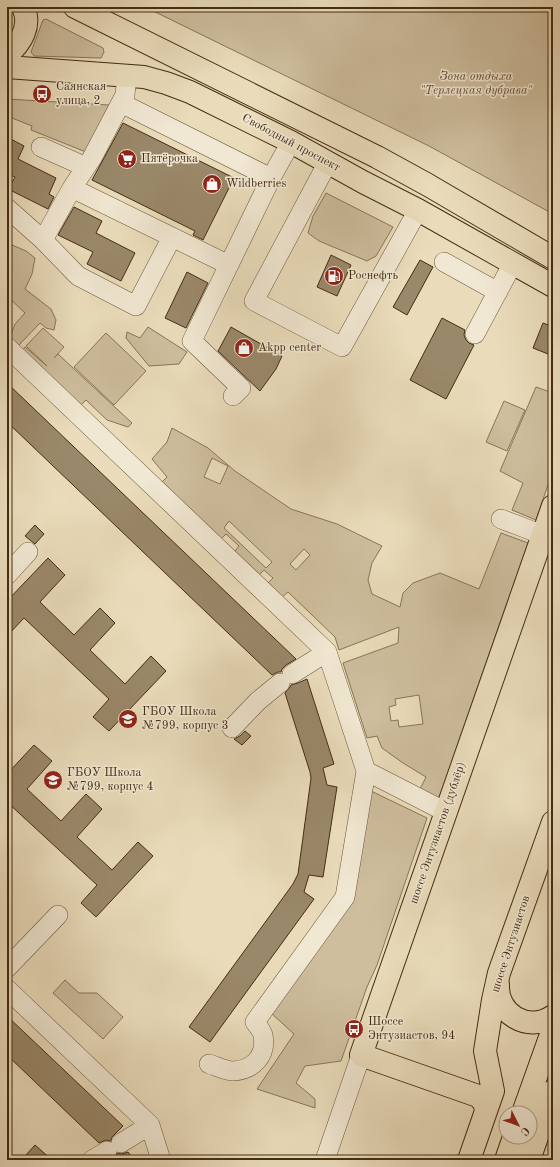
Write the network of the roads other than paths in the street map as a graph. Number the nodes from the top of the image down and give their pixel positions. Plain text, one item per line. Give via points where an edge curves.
1 (23, 7) edge
2 (75, 7) edge
3 (7, 55) edge
4 (7, 68) edge
5 (127, 76) junction
6 (121, 103) junction
7 (291, 142) junction
8 (41, 147) dead end
9 (328, 162) junction
10 (86, 167) junction
11 (271, 178) junction
12 (72, 188) junction
13 (7, 208) edge
14 (418, 210) junction
15 (172, 237) junction
16 (43, 240) junction
17 (553, 258) edge
18 (444, 262) dead end
19 (513, 264) junction
20 (229, 265) junction
21 (553, 286) edge
22 (498, 292) junction
23 (476, 334) dead end
24 (7, 348) edge
25 (233, 396) dead end
26 (553, 506) edge
27 (501, 518) dead end
28 (543, 534) junction
29 (28, 552) dead end
30 (7, 575) edge
31 (327, 652) junction
32 (232, 728) dead end
33 (366, 771) junction
34 (446, 812) junction
35 (553, 822) edge
36 (58, 915) dead end
37 (7, 968) edge
38 (499, 973) junction
39 (7, 989) edge
40 (553, 1016) edge
41 (553, 1029) edge
42 (362, 1055) junction
43 (209, 1064) dead end
44 (553, 1091) edge
45 (486, 1099) junction
46 (526, 1105) edge
47 (154, 1127) junction
48 (511, 1145) edge
49 (107, 1151) edge
50 (161, 1160) edge
51 (325, 1160) edge
52 (469, 1160) edge
53 (506, 1160) edge
54 (529, 1160) edge

1 - 3 main road via 27,20 25,32 21,41
2 - 17 main road, Свободный проспект via 377,157
4 - 5 main road, Свободный проспект
5 - 6 street via 125,95
5 - 7 main road, Свободный проспект via 144,77 190,92
6 - 10 street
6 - 11 street
7 - 9 main road, Свободный проспект
7 - 11 street
8 - 10 street
9 - 14 main road, Свободный проспект
9 - 14 street via 254,301 342,347
10 - 12 street
11 - 20 street
12 - 15 street
12 - 16 street
13 - 16 street
14 - 19 main road, Свободный проспект
15 - 16 street via 136,306 78,276
15 - 20 street
18 - 22 street
19 - 21 main road, Свободный проспект
19 - 22 street
20 - 25 street via 192,341 241,388
22 - 23 street
24 - 31 street
26 - 28 main road, шоссе Энтузиастов (дублёр)
27 - 28 street
28 - 34 main road, шоссе Энтузиастов (дублёр)
29 - 30 street
31 - 32 street via 286,678 258,701
31 - 33 street
33 - 34 street
33 - 43 street via 345,897 255,1022 262,1034 263,1046 259,1058 248,1068 232,1071
34 - 42 main road, шоссе Энтузиастов (дублёр)
35 - 38 main road, шоссе Энтузиастов
36 - 37 street
38 - 40 main road via 498,999 508,1013 515,1018 532,1022 541,1022
38 - 45 main road, шоссе Энтузиастов via 485,1051
39 - 47 street
41 - 46 main road
42 - 45 main road
42 - 51 street, шоссе Энтузиастов (дублёр)
44 - 54 main road
45 - 52 main road
47 - 49 street
47 - 50 street
48 - 53 main road

